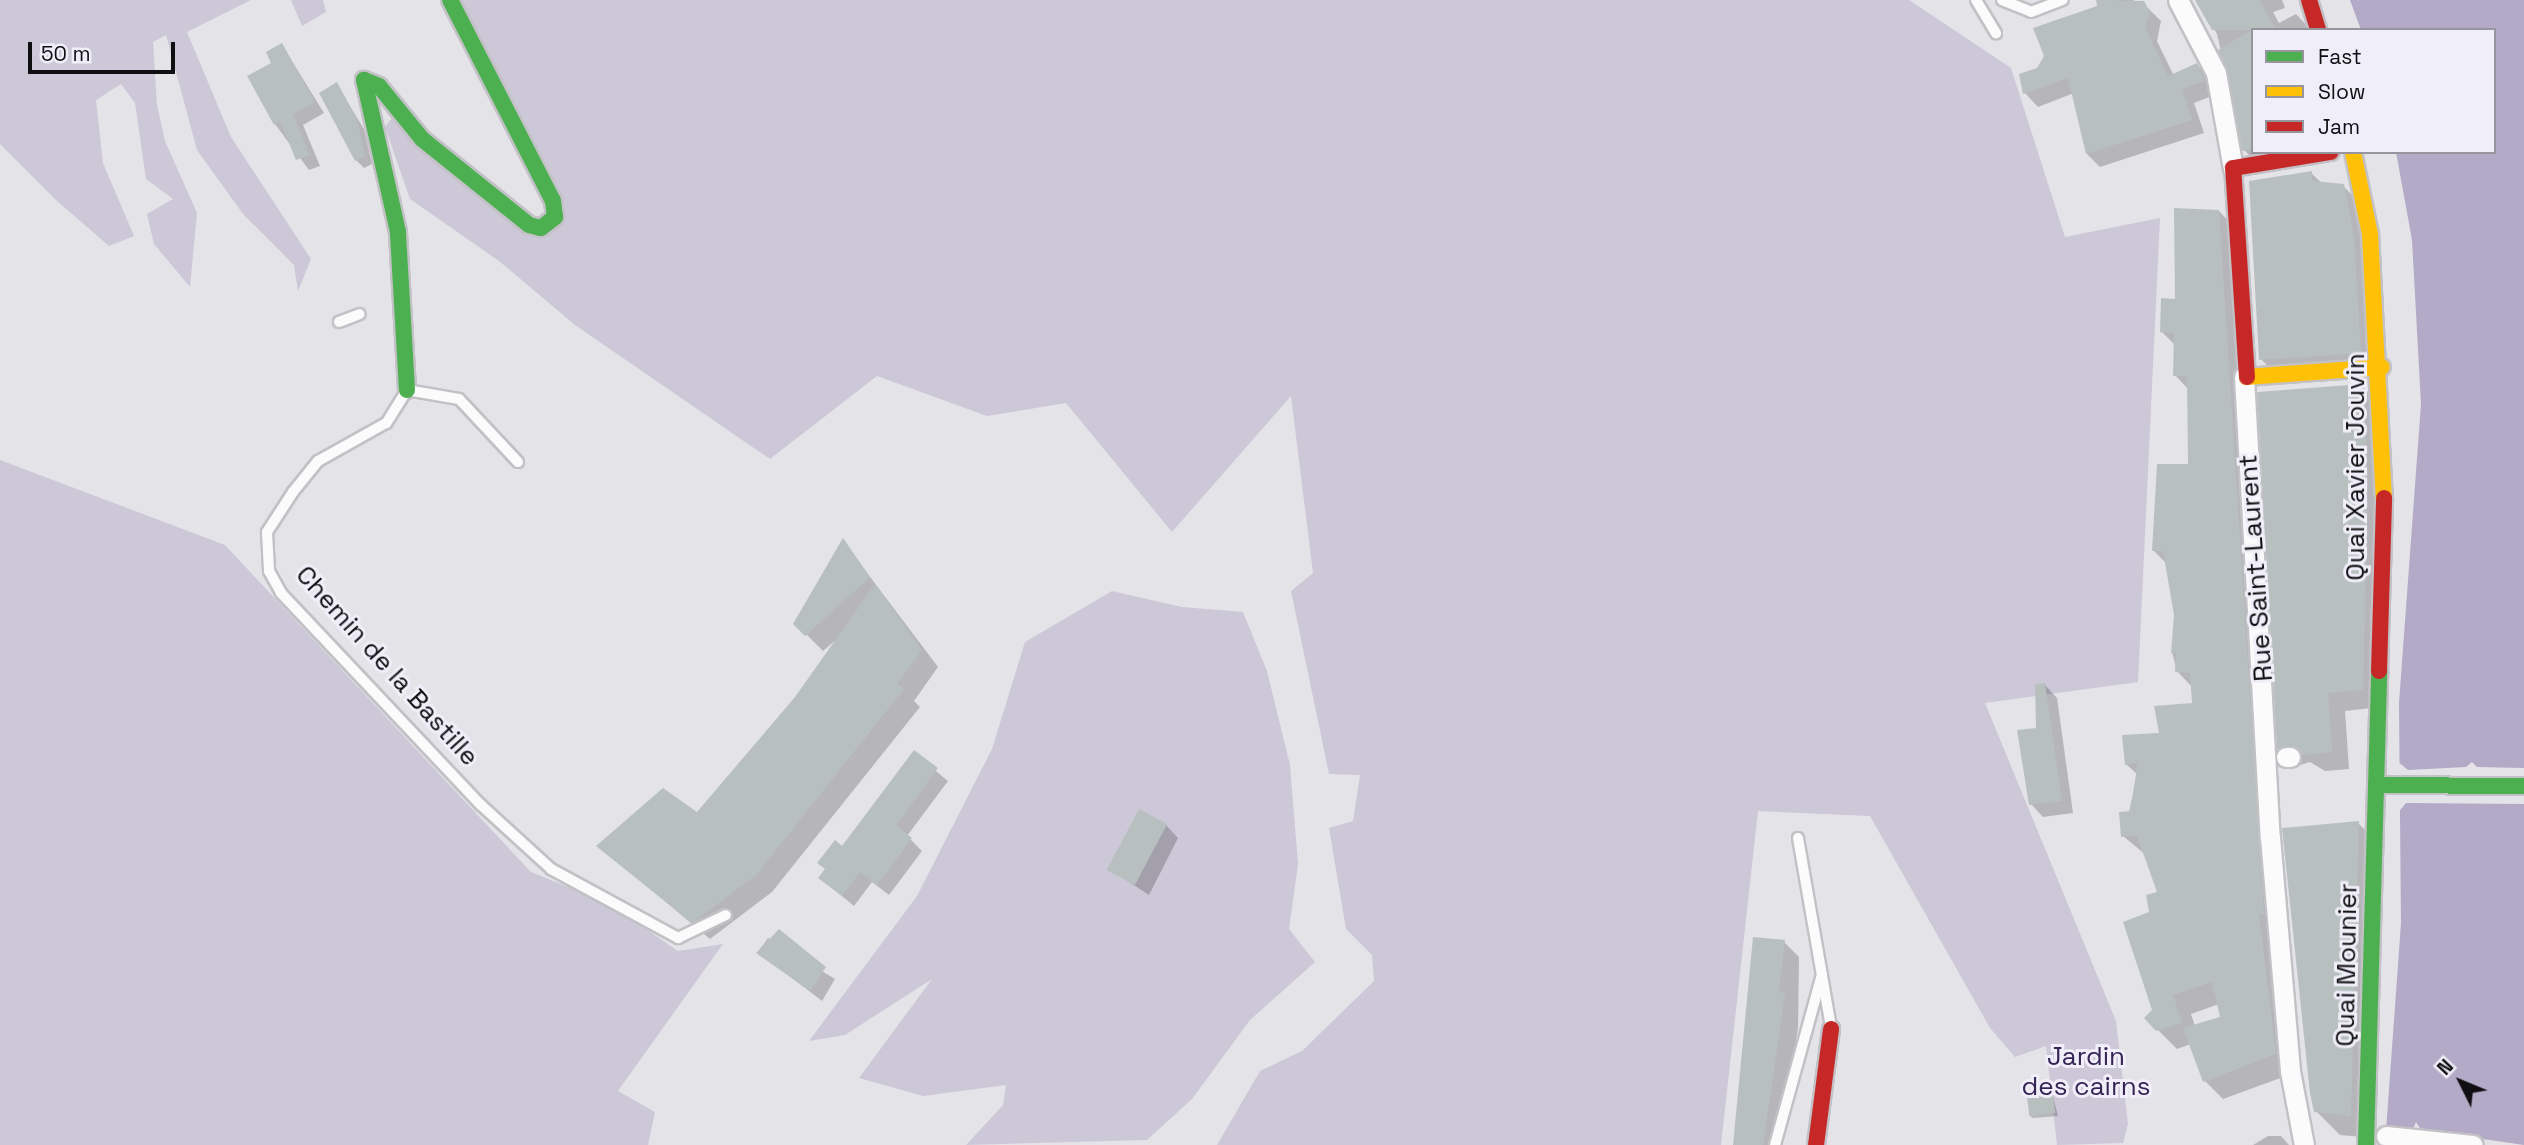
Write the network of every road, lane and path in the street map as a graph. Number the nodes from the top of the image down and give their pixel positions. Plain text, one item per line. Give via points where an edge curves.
1 (450, 0) edge
2 (1976, 0) edge
3 (2002, 0) edge
4 (2063, 0) edge
5 (2178, 0) edge
6 (2309, 0) edge
7 (2317, 28) edge
8 (1996, 33) dead end
9 (2319, 154) edge
10 (2353, 154) edge
11 (2233, 168) junction
12 (360, 314) dead end
13 (339, 322) dead end
14 (2382, 367) junction
15 (2244, 377) junction
16 (407, 390) junction
17 (519, 462) dead end
18 (2376, 785) junction
19 (2524, 786) edge
20 (1798, 838) dead end
21 (722, 918) dead end
22 (1824, 971) junction
23 (1831, 1029) joint
24 (2386, 1136) dead end
25 (1775, 1145) edge
26 (1816, 1145) edge
27 (2304, 1145) edge
28 (2366, 1145) edge
29 (2473, 1145) edge

1 - 16 street via 553,201 555,217 541,228 529,225 422,139 379,86 364,80 398,232
2 - 8 lane
3 - 4 lane via 2031,12
5 - 11 street, Rue Saint-Laurent via 2216,73
6 - 7 street
9 - 11 street
10 - 14 street, Quai Xavier Jouvin via 2370,234
11 - 15 street, Rue Saint-Laurent
12 - 13 lane
14 - 15 street
14 - 18 street, Quai Xavier Jouvin
15 - 27 street, Rue Saint-Laurent via 2270,837 2290,1072
16 - 17 lane via 459,399
16 - 21 lane, Chemin de la Bastille via 386,423 318,461 279,511 266,548 281,593 481,805 551,869 678,938
18 - 19 street
18 - 28 street, Quai Mounier
20 - 22 lane
22 - 23 lane
22 - 25 lane
23 - 26 street
24 - 29 street

